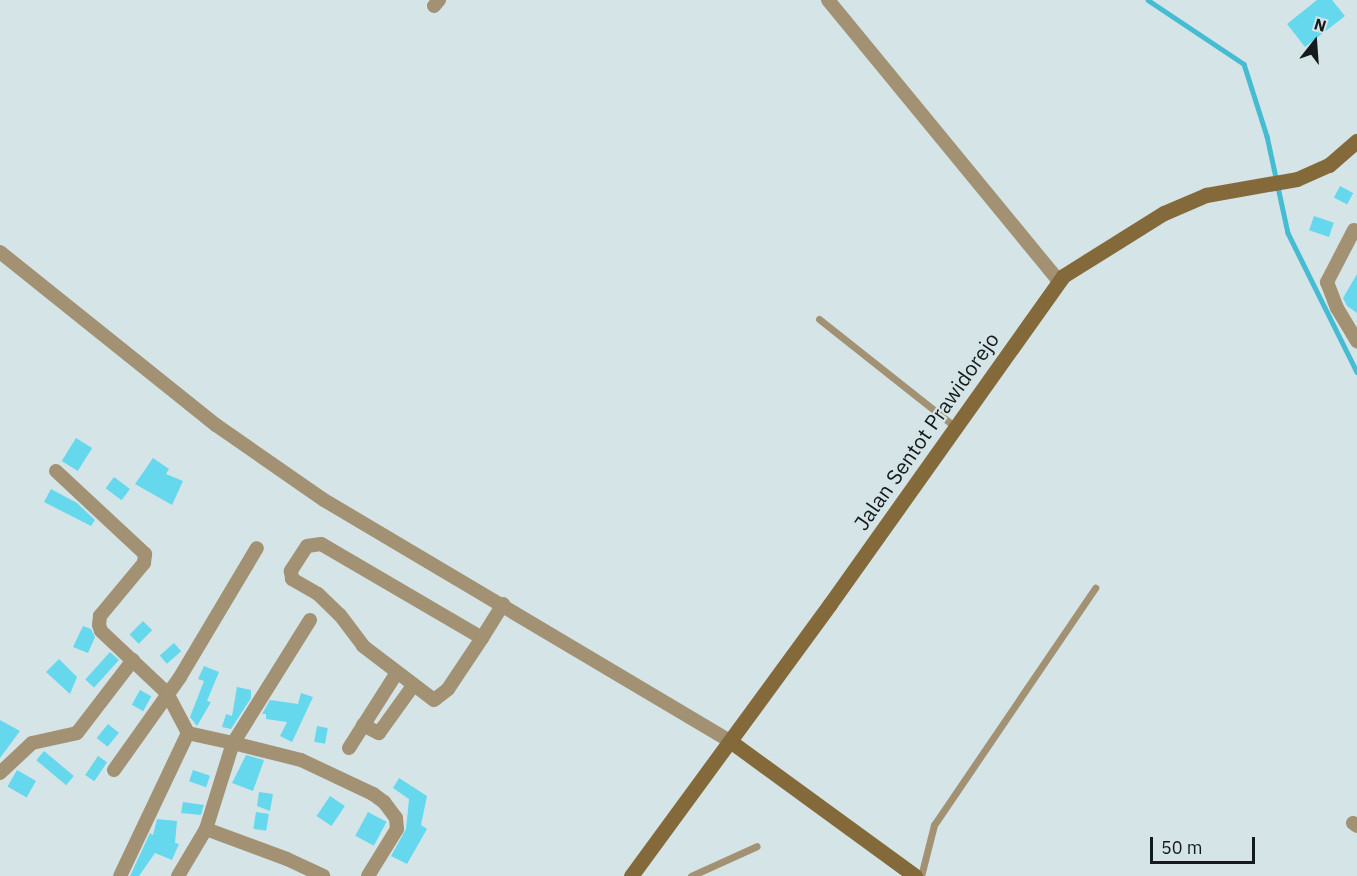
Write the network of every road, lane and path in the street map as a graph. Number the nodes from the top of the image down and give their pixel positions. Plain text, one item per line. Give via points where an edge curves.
1 (828, 0) edge
2 (1357, 141) edge
3 (1354, 230) dead end
4 (0, 252) edge
5 (1059, 281) junction
6 (819, 319) dead end
7 (1357, 341) edge
8 (954, 426) junction
9 (56, 471) dead end
10 (257, 548) dead end
11 (1095, 588) dead end
12 (503, 604) junction
13 (309, 620) dead end
14 (482, 638) junction
15 (133, 660) junction
16 (396, 674) junction
17 (412, 687) junction
18 (167, 693) junction
19 (363, 725) junction
20 (188, 734) junction
21 (730, 741) junction
22 (233, 743) junction
23 (349, 748) dead end
24 (114, 770) dead end
25 (0, 773) edge
26 (206, 830) junction
27 (757, 846) dead end
28 (633, 875) edge
29 (120, 876) edge
30 (178, 876) edge
31 (323, 876) edge
32 (368, 876) edge
33 (691, 876) edge
34 (915, 876) edge
35 (921, 876) edge

1 - 5 street
2 - 5 main road, Jalan Sentot Prawidorejo via 1329,165 1297,179 1206,195 1164,213 1082,262
3 - 7 street via 1327,282
4 - 12 street via 216,425 324,500
5 - 8 main road, Jalan Sentot Prawidorejo
6 - 8 lane
8 - 21 main road, Jalan Sentot Prawidorejo
9 - 15 street via 145,554 144,562 99,620 101,631
10 - 18 street
11 - 35 lane via 934,825
12 - 14 street
12 - 21 street
13 - 22 street
14 - 16 street via 321,543 311,543 291,571 292,579 318,594 363,646
14 - 17 street via 439,699
15 - 18 street
15 - 25 street via 77,734 32,743
16 - 17 street
16 - 19 street
17 - 19 street via 379,733
18 - 20 street
18 - 24 street
19 - 23 street
20 - 22 street
20 - 29 street
21 - 28 main road, Jalan Sentot Prawidorejo
21 - 34 main road
22 - 26 street
22 - 32 street via 301,760 384,802 396,818 397,829
26 - 30 street
26 - 31 street via 287,858
27 - 33 lane

